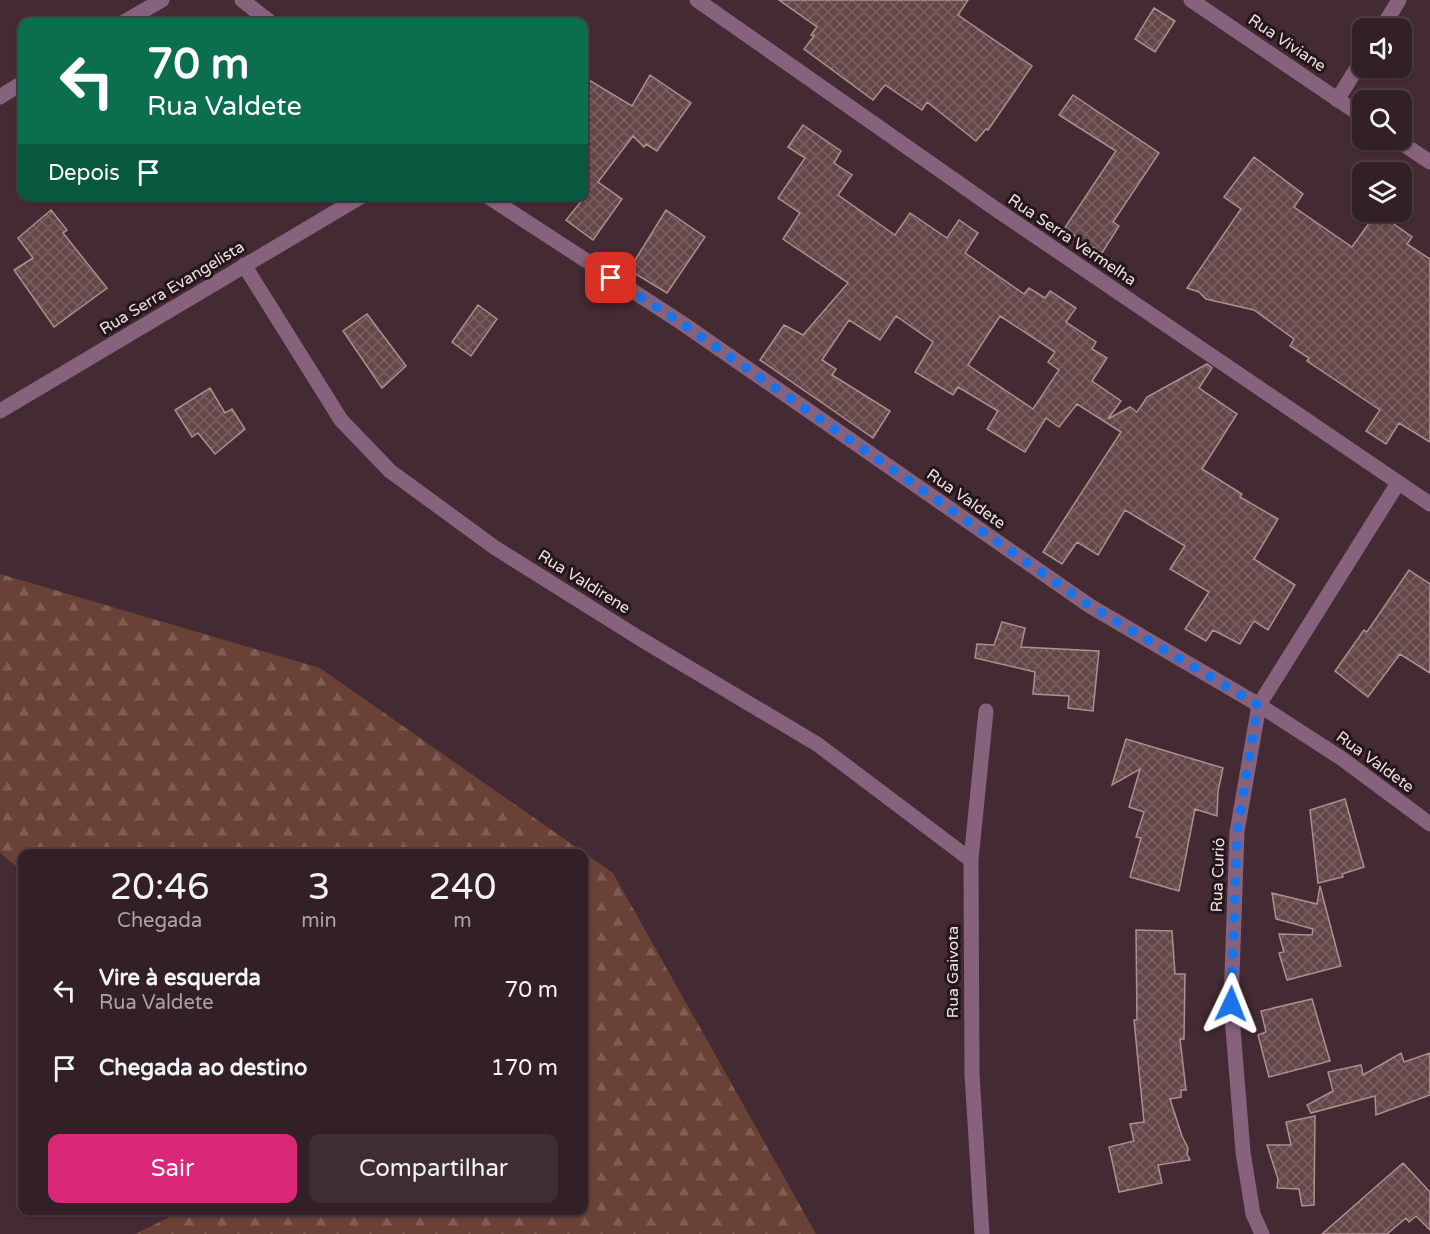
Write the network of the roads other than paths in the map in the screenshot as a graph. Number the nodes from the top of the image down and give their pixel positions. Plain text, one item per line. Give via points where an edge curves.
1 (162, 0) edge
2 (242, 0) edge
3 (697, 0) edge
4 (1191, 0) edge
5 (1399, 0) edge
6 (131, 18) edge
7 (265, 18) edge
8 (1388, 18) edge
9 (1352, 76) edge
10 (18, 86) edge
11 (0, 97) edge
12 (1337, 100) junction
13 (1352, 110) edge
14 (1411, 150) edge
15 (1430, 162) edge
16 (353, 201) edge
17 (495, 201) edge
18 (244, 265) junction
19 (0, 411) edge
20 (1398, 483) junction
21 (1430, 504) edge
22 (1258, 705) junction
23 (986, 711) dead end
24 (1430, 824) edge
25 (971, 860) junction
26 (982, 1234) edge
27 (1262, 1234) edge

1 - 6 street
2 - 7 street
3 - 20 street, Rua Serra Vermelha
4 - 12 street, Rua Viviane
5 - 8 street
9 - 12 street
10 - 11 street
12 - 13 street, Rua Viviane
14 - 15 street
16 - 18 street, Rua Serra Evangelista
17 - 22 street, Rua Valdete via 681,323 1090,606
18 - 19 street, Rua Serra Evangelista
18 - 25 street, Rua Valdirene via 341,420 390,471 494,547 817,744
20 - 21 street, Rua Serra Vermelha
20 - 22 street, Rua Curió
22 - 24 street, Rua Valdete via 1341,758
22 - 27 street, Rua Curió via 1237,832 1231,1004 1243,1152 1253,1214
23 - 25 street, Rua Gaivota
25 - 26 street, Rua Gaivota via 972,1074

